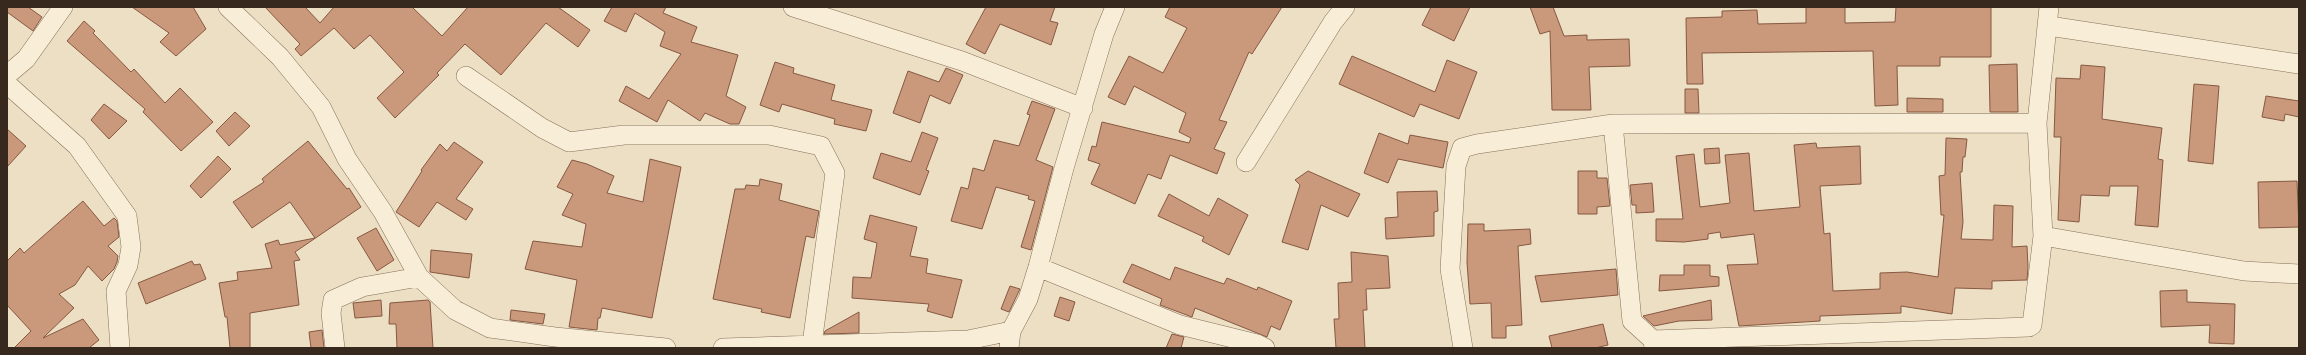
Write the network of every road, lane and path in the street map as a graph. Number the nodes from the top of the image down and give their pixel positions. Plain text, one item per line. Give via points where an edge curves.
1 (63, 7) edge
2 (228, 7) edge
3 (793, 7) edge
4 (1115, 7) edge
5 (1345, 7) edge
6 (2049, 7) edge
7 (2049, 26) junction
8 (2299, 64) edge
9 (7, 75) edge
10 (466, 76) dead end
11 (7, 84) edge
12 (1083, 108) junction
13 (2037, 123) junction
14 (1612, 124) junction
15 (1246, 162) dead end
16 (2043, 236) junction
17 (1038, 267) junction
18 (2299, 274) edge
19 (419, 277) junction
20 (556, 343) edge
21 (1012, 343) edge
22 (812, 344) junction
23 (1654, 344) edge
24 (120, 348) edge
25 (335, 348) edge
26 (666, 348) edge
27 (723, 348) edge
28 (1265, 348) edge
29 (1463, 348) edge

1 - 9 street via 26,59
2 - 19 street via 280,57 321,108 348,160 383,212
3 - 12 street via 962,61
4 - 12 street via 1104,34
5 - 15 street via 1333,22
6 - 7 street
7 - 8 street
7 - 13 street
10 - 22 street via 542,128 569,142 624,136 769,136 821,146 835,173
11 - 24 street via 77,146 127,216 132,247 128,265 116,291
12 - 17 street
13 - 14 street
13 - 16 street
14 - 23 street via 1632,322
14 - 29 street via 1462,148 1456,166 1450,269
16 - 18 street via 2244,271
16 - 23 street via 2034,322 2029,327
17 - 21 street
17 - 28 street via 1180,325
19 - 20 street via 455,310 490,328
19 - 25 street via 362,287 333,300 331,313
20 - 26 street
21 - 22 street via 968,340
22 - 27 street

